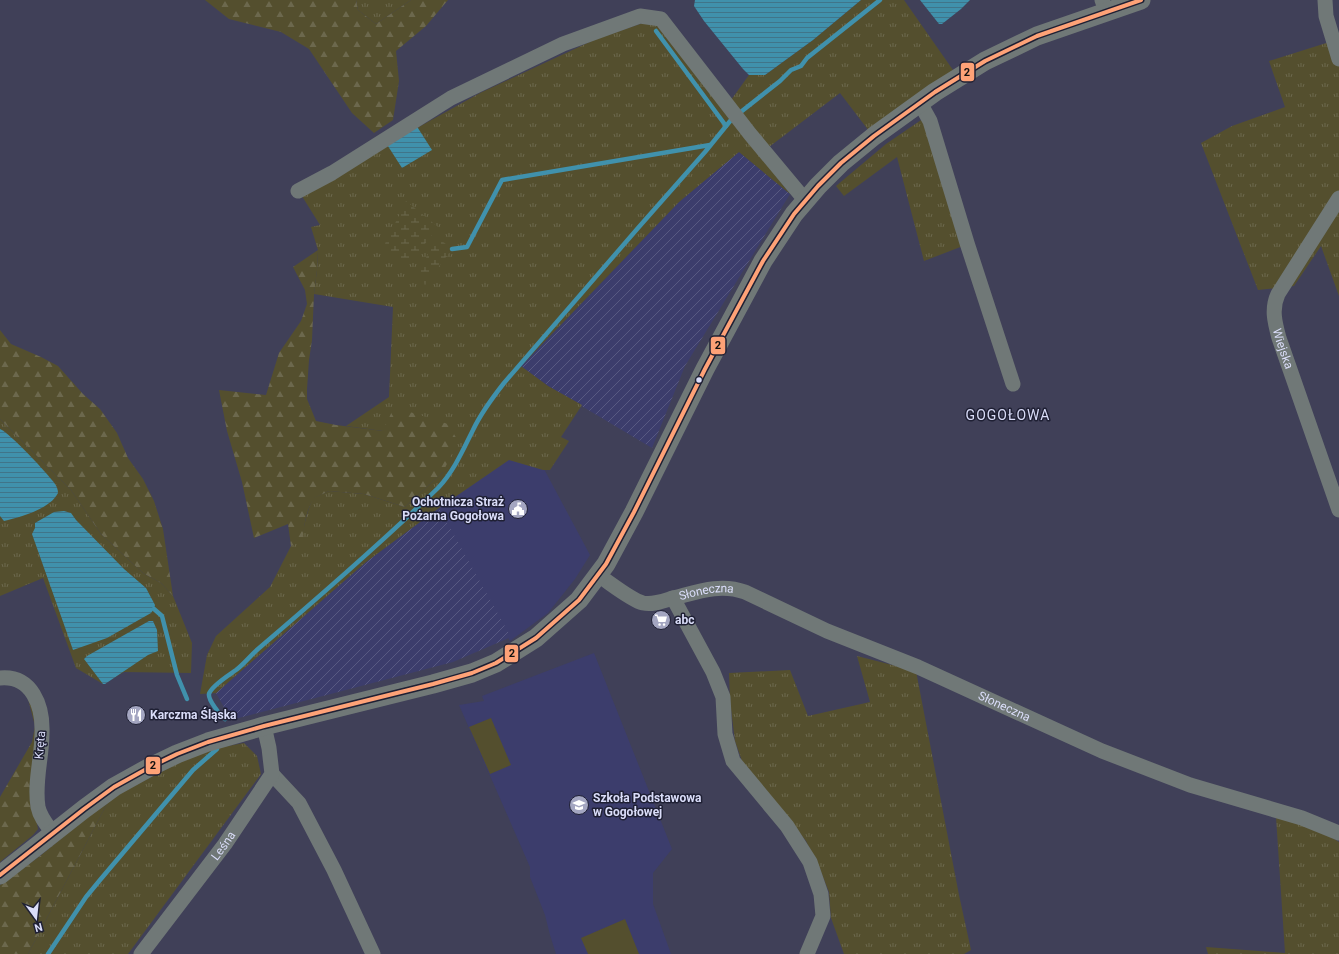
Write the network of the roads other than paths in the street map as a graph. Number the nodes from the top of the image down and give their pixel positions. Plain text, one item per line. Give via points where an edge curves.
1 (1141, 0) edge
2 (1324, 0) edge
3 (1104, 6) edge
4 (1339, 59) edge
5 (920, 103) junction
6 (298, 191) dead end
7 (1339, 198) edge
8 (805, 200) junction
9 (1012, 384) dead end
10 (1339, 510) edge
11 (598, 575) junction
12 (673, 598) junction
13 (0, 678) edge
14 (264, 726) junction
15 (272, 774) junction
16 (53, 833) junction
17 (1339, 833) edge
18 (0, 875) edge
19 (141, 954) edge
20 (373, 954) edge
21 (807, 954) edge

1 - 3 street
2 - 4 street via 1326,16
3 - 5 street via 1009,49 968,71
5 - 8 street via 853,153
5 - 9 street via 930,122
6 - 8 street via 332,173 451,98 563,44 640,16 661,19
7 - 10 street, Wiejska via 1278,294 1273,313 1279,338
8 - 11 street via 763,261 705,369 634,512
11 - 12 street, Słoneczna via 638,601 649,603
11 - 14 street via 576,603 548,628 521,648 485,668 433,684
12 - 17 street, Słoneczna via 715,588 745,592 827,631 918,667 1102,751 1190,785 1302,818
12 - 21 street, Słoneczna via 723,697 725,734 734,760 787,826 810,862 820,894 823,916
13 - 16 street, Kręta via 13,678 26,685 37,704 42,722 37,804
14 - 15 street
14 - 16 street via 201,744 150,767 114,787
15 - 19 street, Leśna via 225,844
15 - 20 street via 298,803 334,870
16 - 18 street

